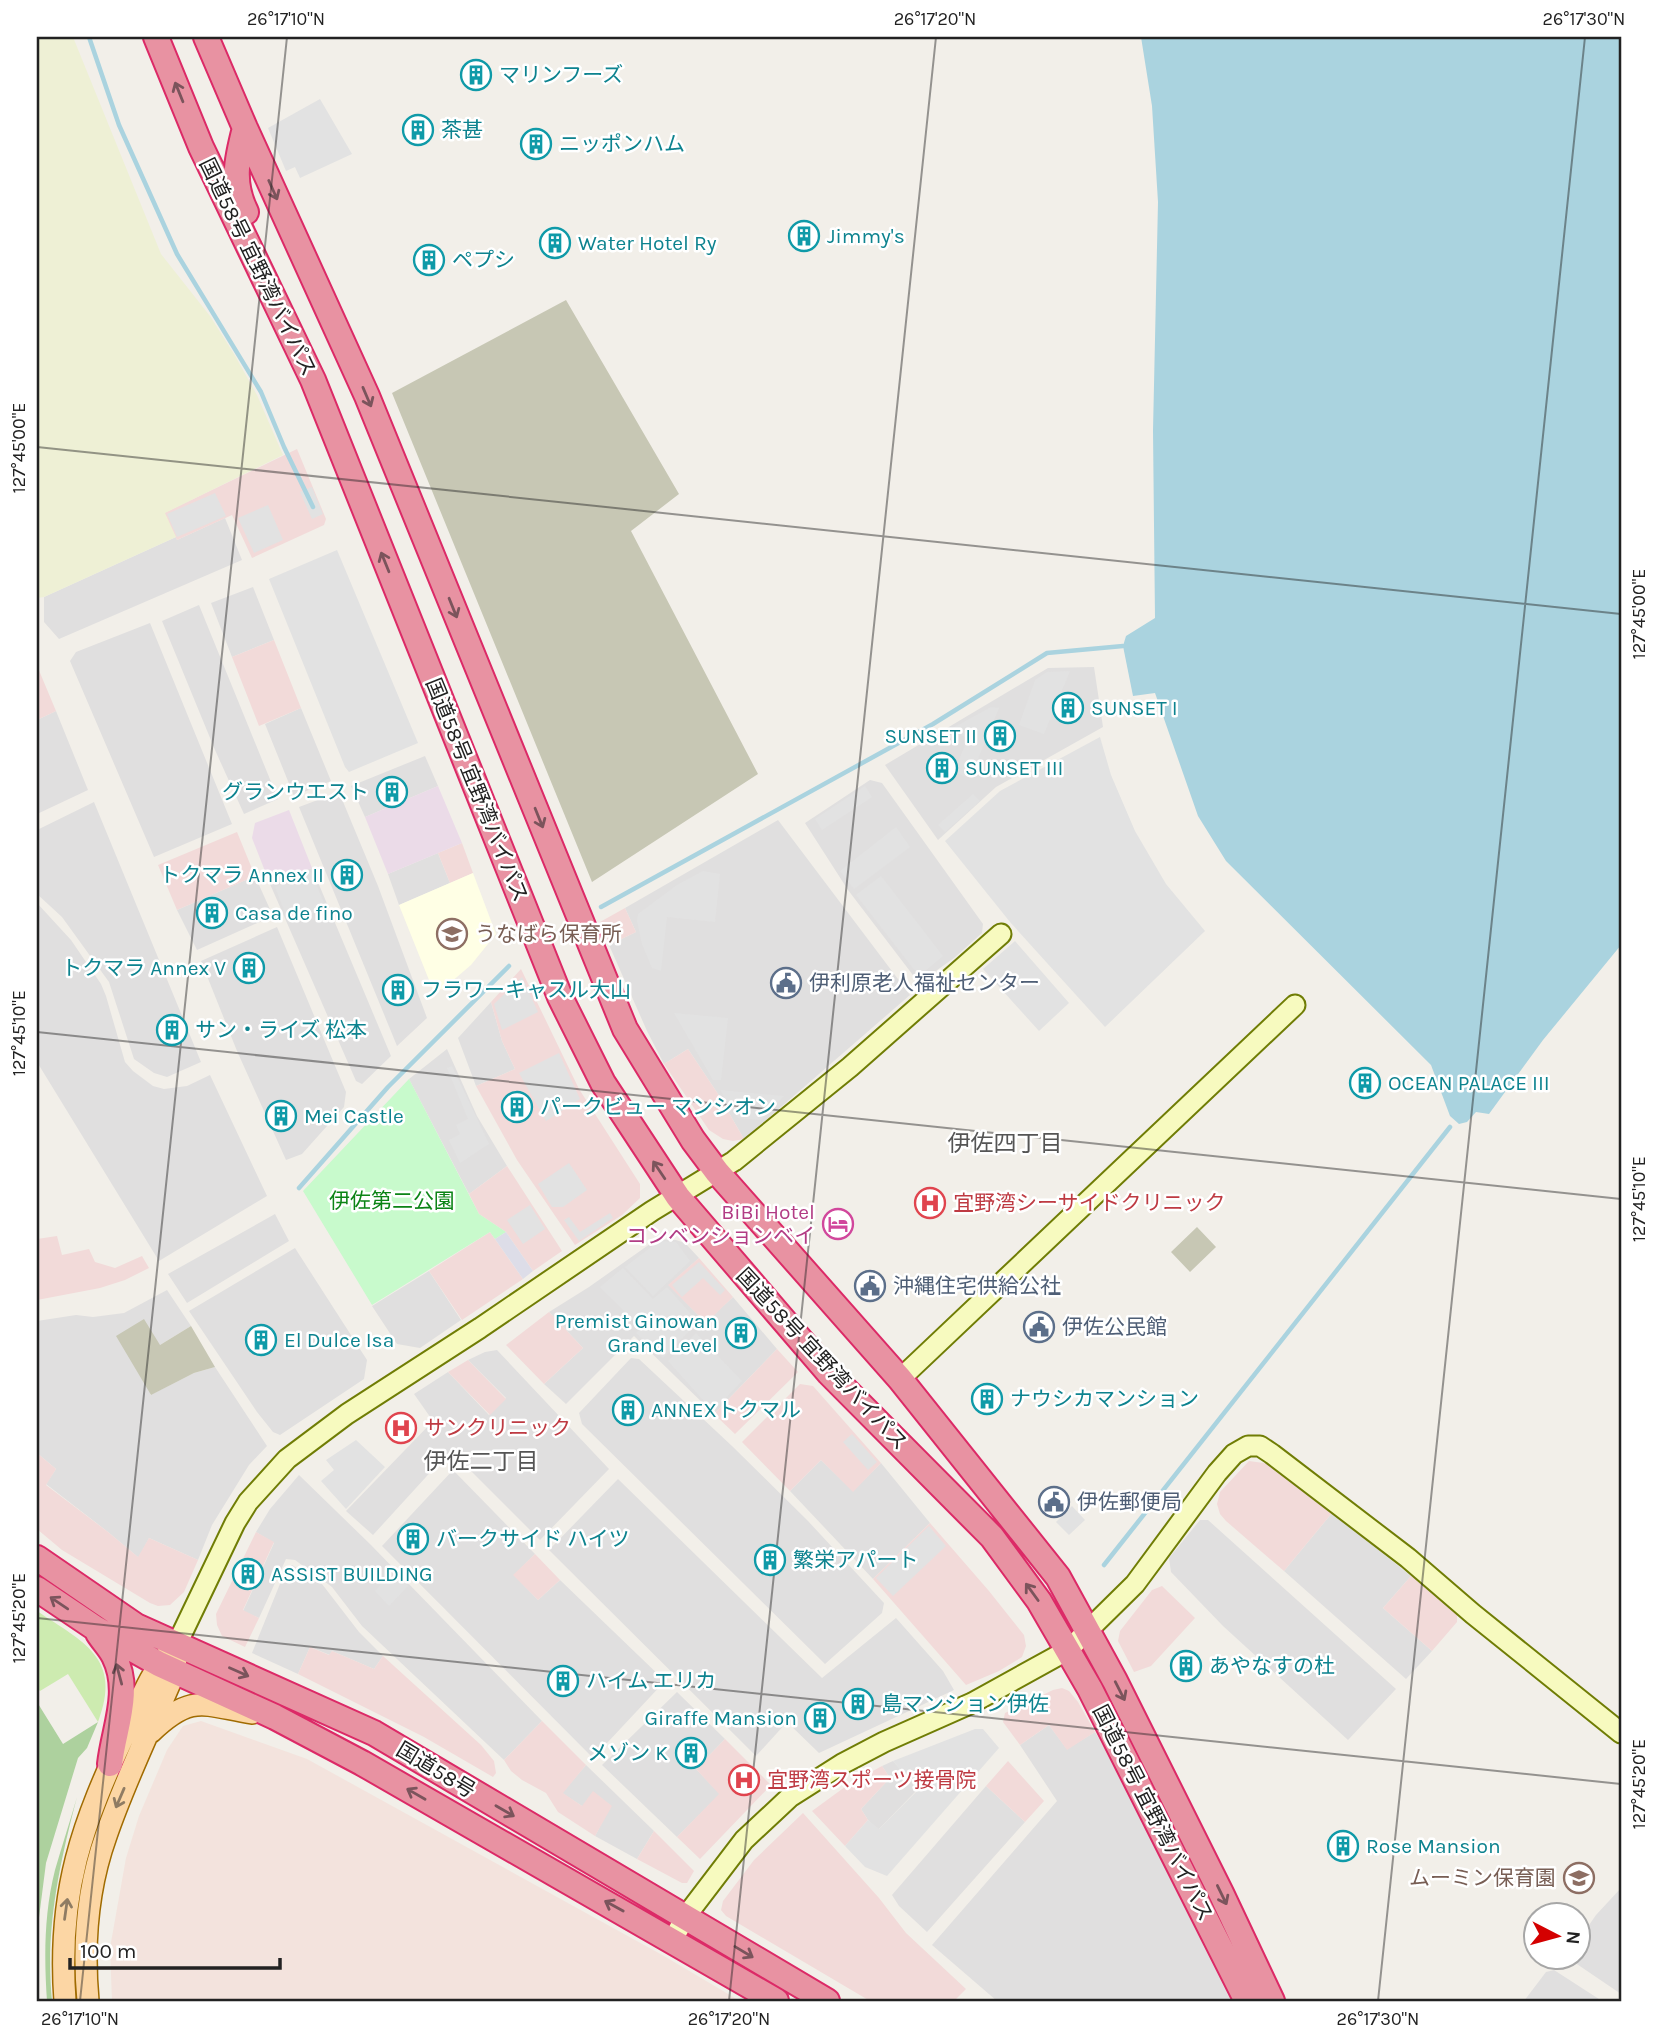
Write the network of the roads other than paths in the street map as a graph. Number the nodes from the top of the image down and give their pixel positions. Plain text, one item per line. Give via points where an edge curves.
1 (156, 37) edge
2 (206, 37) edge
3 (245, 128) junction
4 (313, 380) junction
5 (1001, 934) dead end
6 (1295, 1005) dead end
7 (717, 1172) junction
8 (678, 1197) junction
9 (900, 1378) junction
10 (37, 1558) edge
11 (37, 1589) edge
12 (93, 1627) junction
13 (1088, 1631) junction
14 (1068, 1650) junction
15 (170, 1660) junction
16 (275, 1717) junction
17 (1621, 1733) edge
18 (148, 1736) junction
19 (110, 1765) junction
20 (686, 1916) junction
21 (672, 1941) junction
22 (65, 2001) edge
23 (88, 2001) edge
24 (776, 2001) edge
25 (827, 2001) edge
26 (1247, 2001) edge
27 (1272, 2001) edge

4 -> 1 highway, 国道58号 宜野湾バイパス via 201,147
2 - 3 highway, 国道58号 宜野湾バイパス
3 - 4 highway via 237,161 238,196
3 -> 7 highway, 国道58号 宜野湾バイパス via 367,396 625,1029
8 -> 4 highway, 国道58号 宜野湾バイパス via 603,1083 560,997
5 - 7 street via 850,1067
6 - 9 street
7 - 8 street
7 - 9 highway, 国道58号 宜野湾バイパス
14 -> 8 highway, 国道58号 宜野湾バイパス via 1039,1601 992,1538 829,1373
8 - 15 street via 368,1400 287,1459 235,1523
9 - 13 highway, 国道58号 宜野湾バイパス via 1058,1577
10 - 15 highway, 国道58号 via 136,1626
12 -> 11 highway, 国道58号
12 - 15 highway, 国道58号
19 -> 12 highway via 123,1687 113,1653
13 - 14 street
13 - 17 street via 1135,1584 1234,1454 1248,1446 1260,1446 1408,1558
13 -> 27 highway, 国道58号 宜野湾バイパス
14 - 20 street via 810,1783 744,1840
14 - 26 highway, 国道58号 宜野湾バイパス
15 - 16 highway, 国道58号
15 - 18 main road
15 - 19 main road
15 -> 20 highway, 国道58号 via 374,1734
16 - 18 main road via 199,1704 176,1712
21 -> 16 highway, 国道58号
18 -> 23 main road via 98,1863 87,1930
22 -> 19 main road via 63,1936 71,1879 82,1833
20 - 21 street
20 -> 25 highway, 国道58号
21 - 24 highway, 国道58号

